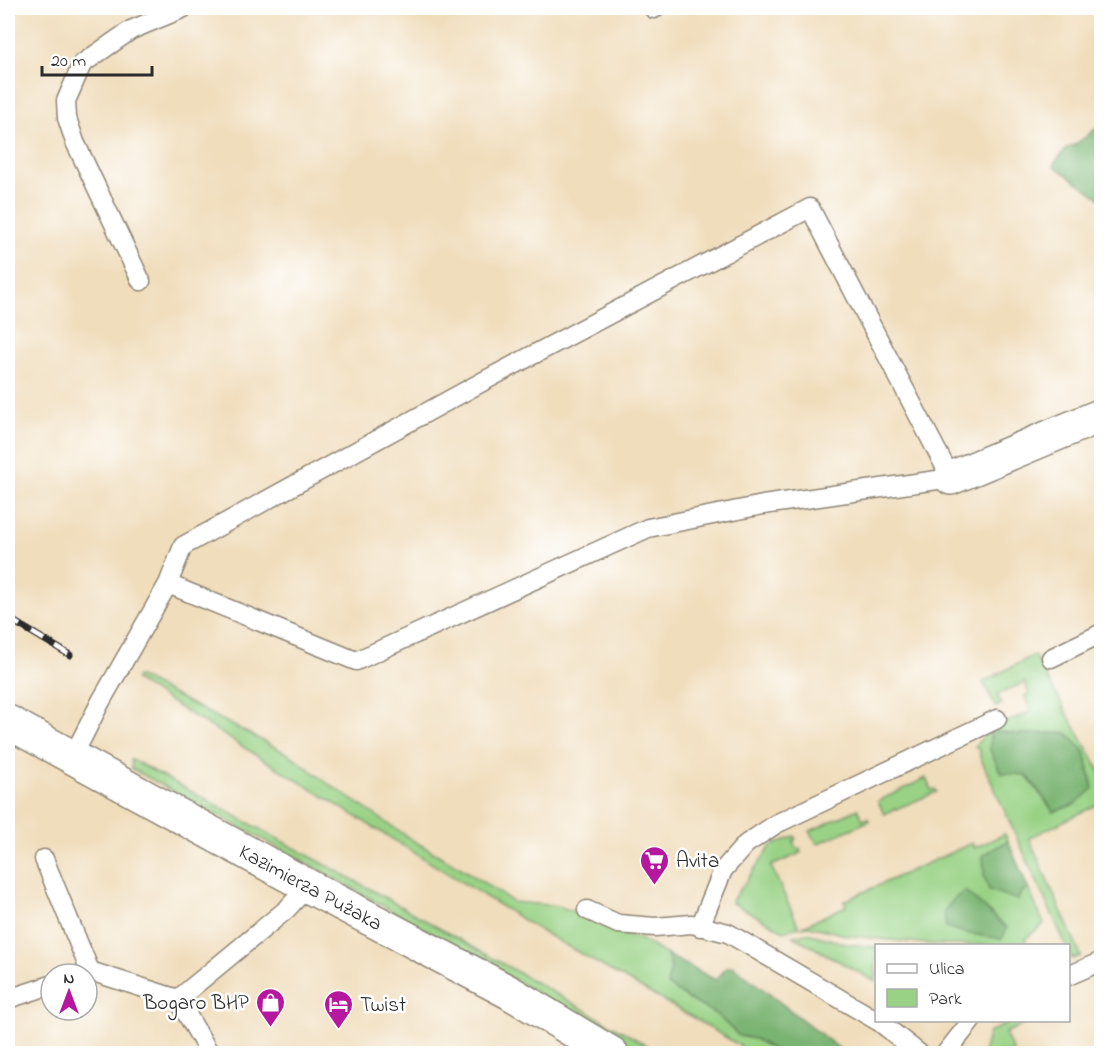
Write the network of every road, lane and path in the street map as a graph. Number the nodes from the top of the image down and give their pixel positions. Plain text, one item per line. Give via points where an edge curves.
1 (184, 8) edge
2 (141, 281) dead end
3 (1101, 415) edge
4 (951, 478) junction
5 (168, 584) junction
6 (1101, 633) edge
7 (1051, 658) dead end
8 (997, 720) dead end
9 (8, 722) edge
10 (72, 758) junction
11 (44, 859) dead end
12 (308, 886) junction
13 (586, 910) dead end
14 (700, 927) junction
15 (1101, 961) edge
16 (82, 962) edge
17 (1070, 974) edge
18 (99, 977) edge
19 (39, 989) edge
20 (8, 999) edge
21 (177, 999) junction
22 (875, 1019) edge
23 (880, 1022) edge
24 (970, 1022) edge
25 (210, 1053) edge
26 (612, 1053) edge
27 (920, 1053) edge
28 (945, 1053) edge

1 - 2 lane via 131,30 82,64 66,101 75,142
3 - 4 street
4 - 5 lane via 763,505 648,528 356,661
4 - 5 lane via 810,208 183,546
5 - 10 lane via 100,701
6 - 7 lane
8 - 14 lane via 776,824 746,844 723,870
9 - 10 street, Kazimierza Pużaka
10 - 12 street, Kazimierza Pużaka
11 - 16 lane
12 - 21 lane via 287,909
12 - 26 street, Kazimierza Pużaka via 509,992
13 - 14 lane via 618,924
14 - 22 lane via 728,933
15 - 17 lane
18 - 21 lane
19 - 20 lane
21 - 25 lane
23 - 27 lane
24 - 28 lane

